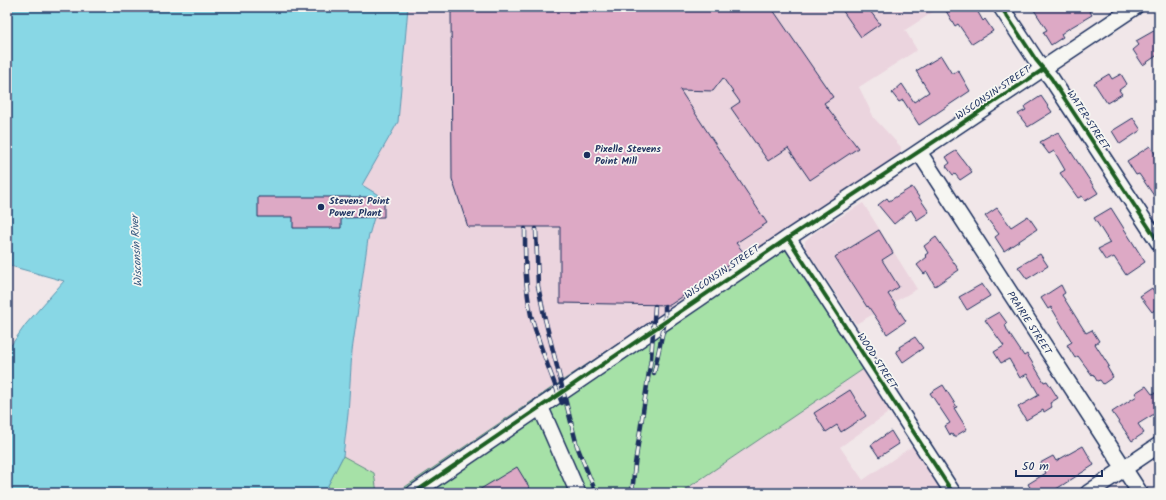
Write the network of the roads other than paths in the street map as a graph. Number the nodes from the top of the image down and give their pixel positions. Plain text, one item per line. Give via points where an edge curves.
1 (1001, 7) edge
2 (1134, 7) edge
3 (1044, 69) junction
4 (919, 152) junction
5 (788, 238) junction
6 (1159, 243) edge
7 (540, 406) junction
8 (1159, 445) edge
9 (1124, 468) junction
10 (414, 493) edge
11 (578, 493) edge
12 (953, 493) edge
13 (1088, 493) edge
14 (1140, 493) edge

1 - 3 street, WATER STREET
2 - 3 street, WISCONSIN STREET
3 - 4 street, WISCONSIN STREET
3 - 6 street, WATER STREET
4 - 5 street, WISCONSIN STREET
4 - 9 street, PRAIRIE STREET
5 - 7 street, WISCONSIN STREET
5 - 12 street, WOOD STREET
7 - 10 street, WISCONSIN STREET
7 - 11 street
8 - 9 street
9 - 13 street
9 - 14 street, PRAIRIE STREET

